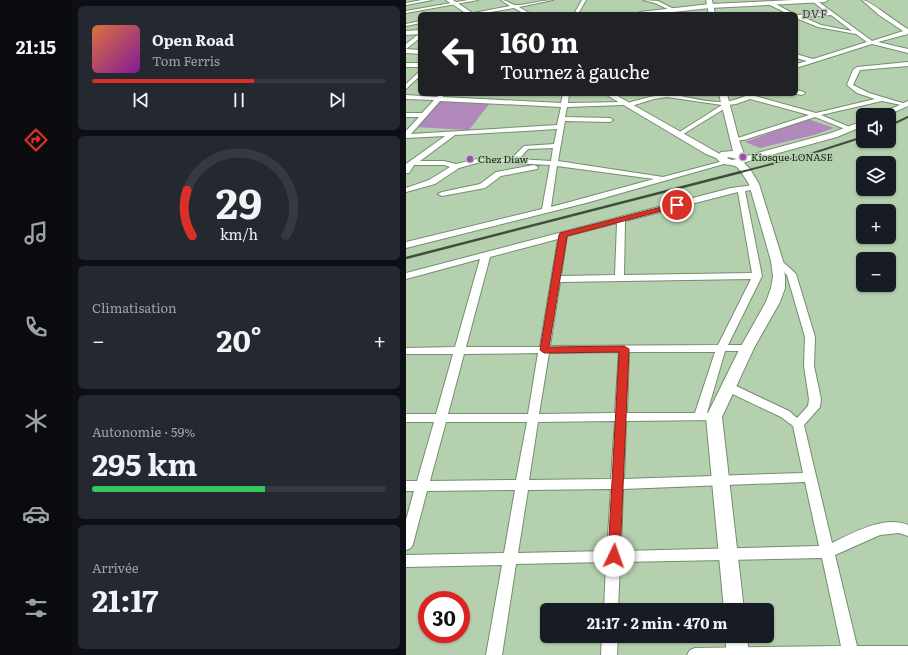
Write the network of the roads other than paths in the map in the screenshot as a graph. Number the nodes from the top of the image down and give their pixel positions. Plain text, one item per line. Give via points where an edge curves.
1 (430, 0) edge
2 (449, 0) edge
3 (476, 0) edge
4 (503, 0) edge
5 (551, 0) edge
6 (584, 0) edge
7 (645, 0) edge
8 (813, 0) edge
9 (825, 0) edge
10 (864, 0) edge
11 (709, 3) edge
12 (770, 3) junction
13 (455, 4) junction
14 (406, 5) edge
15 (515, 7) junction
16 (674, 10) junction
17 (408, 11) edge
18 (468, 12) edge
19 (484, 12) edge
20 (525, 12) edge
21 (577, 12) edge
22 (659, 12) edge
23 (788, 12) edge
24 (831, 14) junction
25 (418, 16) edge
26 (798, 16) edge
27 (798, 17) edge
28 (418, 22) edge
29 (406, 25) edge
30 (907, 31) edge
31 (406, 32) edge
32 (856, 34) junction
33 (418, 36) edge
34 (418, 37) edge
35 (870, 42) junction
36 (406, 47) edge
37 (406, 51) edge
38 (908, 51) edge
39 (418, 52) edge
40 (798, 57) edge
41 (811, 60) junction
42 (908, 64) edge
43 (406, 65) edge
44 (418, 65) edge
45 (798, 65) edge
46 (418, 75) edge
47 (409, 82) edge
48 (406, 87) edge
49 (440, 96) edge
50 (566, 96) edge
51 (612, 96) edge
52 (662, 96) edge
53 (671, 96) edge
54 (723, 96) edge
55 (752, 96) edge
56 (406, 98) edge
57 (883, 99) junction
58 (626, 104) junction
59 (906, 104) edge
60 (564, 105) junction
61 (725, 106) junction
62 (896, 109) edge
63 (406, 115) edge
64 (423, 115) junction
65 (815, 115) junction
66 (562, 119) junction
67 (610, 120) dead end
68 (856, 126) edge
69 (560, 127) junction
70 (850, 129) junction
71 (452, 134) junction
72 (680, 134) junction
73 (407, 137) edge
74 (734, 141) junction
75 (558, 146) junction
76 (732, 158) junction
77 (513, 162) junction
78 (544, 163) junction
79 (555, 164) junction
80 (456, 166) junction
81 (408, 167) edge
82 (662, 179) junction
83 (754, 187) junction
84 (741, 189) junction
85 (406, 190) edge
86 (442, 194) dead end
87 (546, 210) junction
88 (621, 220) junction
89 (563, 235) junction
90 (406, 245) edge
91 (486, 255) junction
92 (776, 261) junction
93 (406, 276) edge
94 (757, 276) junction
95 (619, 278) junction
96 (556, 279) junction
97 (747, 348) junction
98 (624, 349) junction
99 (722, 349) junction
100 (460, 350) junction
101 (544, 350) junction
102 (406, 351) edge
103 (728, 387) junction
104 (533, 417) junction
105 (621, 417) junction
106 (707, 417) junction
107 (406, 418) edge
108 (441, 418) junction
109 (798, 424) junction
110 (810, 477) junction
111 (721, 479) junction
112 (618, 484) junction
113 (522, 485) junction
114 (406, 486) edge
115 (422, 486) junction
116 (908, 532) edge
117 (406, 544) edge
118 (827, 552) junction
119 (728, 554) junction
120 (614, 556) junction
121 (510, 558) junction
122 (406, 561) edge
123 (611, 603) edge
124 (733, 603) edge
125 (610, 643) edge
126 (737, 643) edge
127 (908, 653) edge
128 (851, 654) edge
129 (494, 655) edge
130 (609, 655) edge
131 (695, 655) edge
132 (738, 655) edge

1 - 14 street
2 - 13 street
3 - 13 street
4 - 15 street
5 - 15 street
6 - 21 street
7 - 16 street
8 - 9 street
8 - 12 street
8 - 24 street
10 - 30 street
11 - 12 street
11 - 16 street
12 - 23 street
13 - 17 street
13 - 18 street
14 - 17 street
15 - 19 street
15 - 20 street
16 - 22 street
17 - 25 street
24 - 26 street
24 - 32 street
27 - 32 street via 820,26
28 - 29 street
30 - 35 street
31 - 33 street
32 - 35 street
34 - 36 street
35 - 38 street
35 - 41 street
37 - 39 street
40 - 41 street
41 - 45 street
42 - 57 street via 856,70 851,87
43 - 44 street
46 - 47 street
47 - 48 street
49 - 56 street
49 - 60 street
49 - 64 street
50 - 60 street
51 - 58 street
52 - 58 street
53 - 61 street
54 - 61 main road
55 - 61 street
55 - 65 street
57 - 59 street
57 - 65 street
58 - 60 street
58 - 72 street
59 - 62 street
60 - 66 street
61 - 72 street
61 - 74 main road
63 - 64 street
64 - 73 street
65 - 70 street
65 - 74 street
66 - 67 street
66 - 69 street
68 - 70 street
69 - 71 street
69 - 75 street
70 - 76 street via 761,155
71 - 73 street
71 - 81 street
72 - 76 street via 708,152
74 - 76 main road
75 - 77 street via 526,147
75 - 79 street
76 - 82 street via 719,166
76 - 83 main road via 746,171
77 - 78 street
77 - 80 street via 477,161
78 - 79 street
78 - 86 street via 499,174 482,186
79 - 82 street
79 - 87 street
80 - 81 street via 444,163
80 - 85 street via 432,182
82 - 87 street
83 - 84 street
83 - 92 main road
84 - 88 street
84 - 94 street
87 - 90 street
88 - 89 street
88 - 95 street
89 - 91 street
89 - 96 street
91 - 93 street
91 - 100 street
92 - 97 main road via 778,288
92 - 109 street via 791,274 810,337 809,366 814,407
94 - 95 street
94 - 99 street
95 - 96 street
96 - 101 street
97 - 99 street
97 - 103 main road
98 - 99 street
98 - 101 street
98 - 105 street
99 - 106 street
100 - 101 street
100 - 102 street
100 - 108 street
101 - 104 street
103 - 106 main road
103 - 109 street via 785,414
104 - 105 street
104 - 108 street
104 - 113 street
105 - 106 street
105 - 112 street
106 - 111 main road
107 - 108 street
108 - 115 street
109 - 110 street
110 - 111 street
110 - 118 street
111 - 112 street
111 - 119 main road
112 - 113 street
112 - 120 street
113 - 115 street
113 - 121 street
114 - 115 street
115 - 117 street
116 - 118 street via 904,528 881,528
118 - 119 street
118 - 128 street
119 - 120 street
119 - 124 main road
120 - 121 street
120 - 123 street
121 - 122 street
121 - 129 street
125 - 130 street
126 - 132 main road
127 - 128 street
128 - 132 street
131 - 132 street

